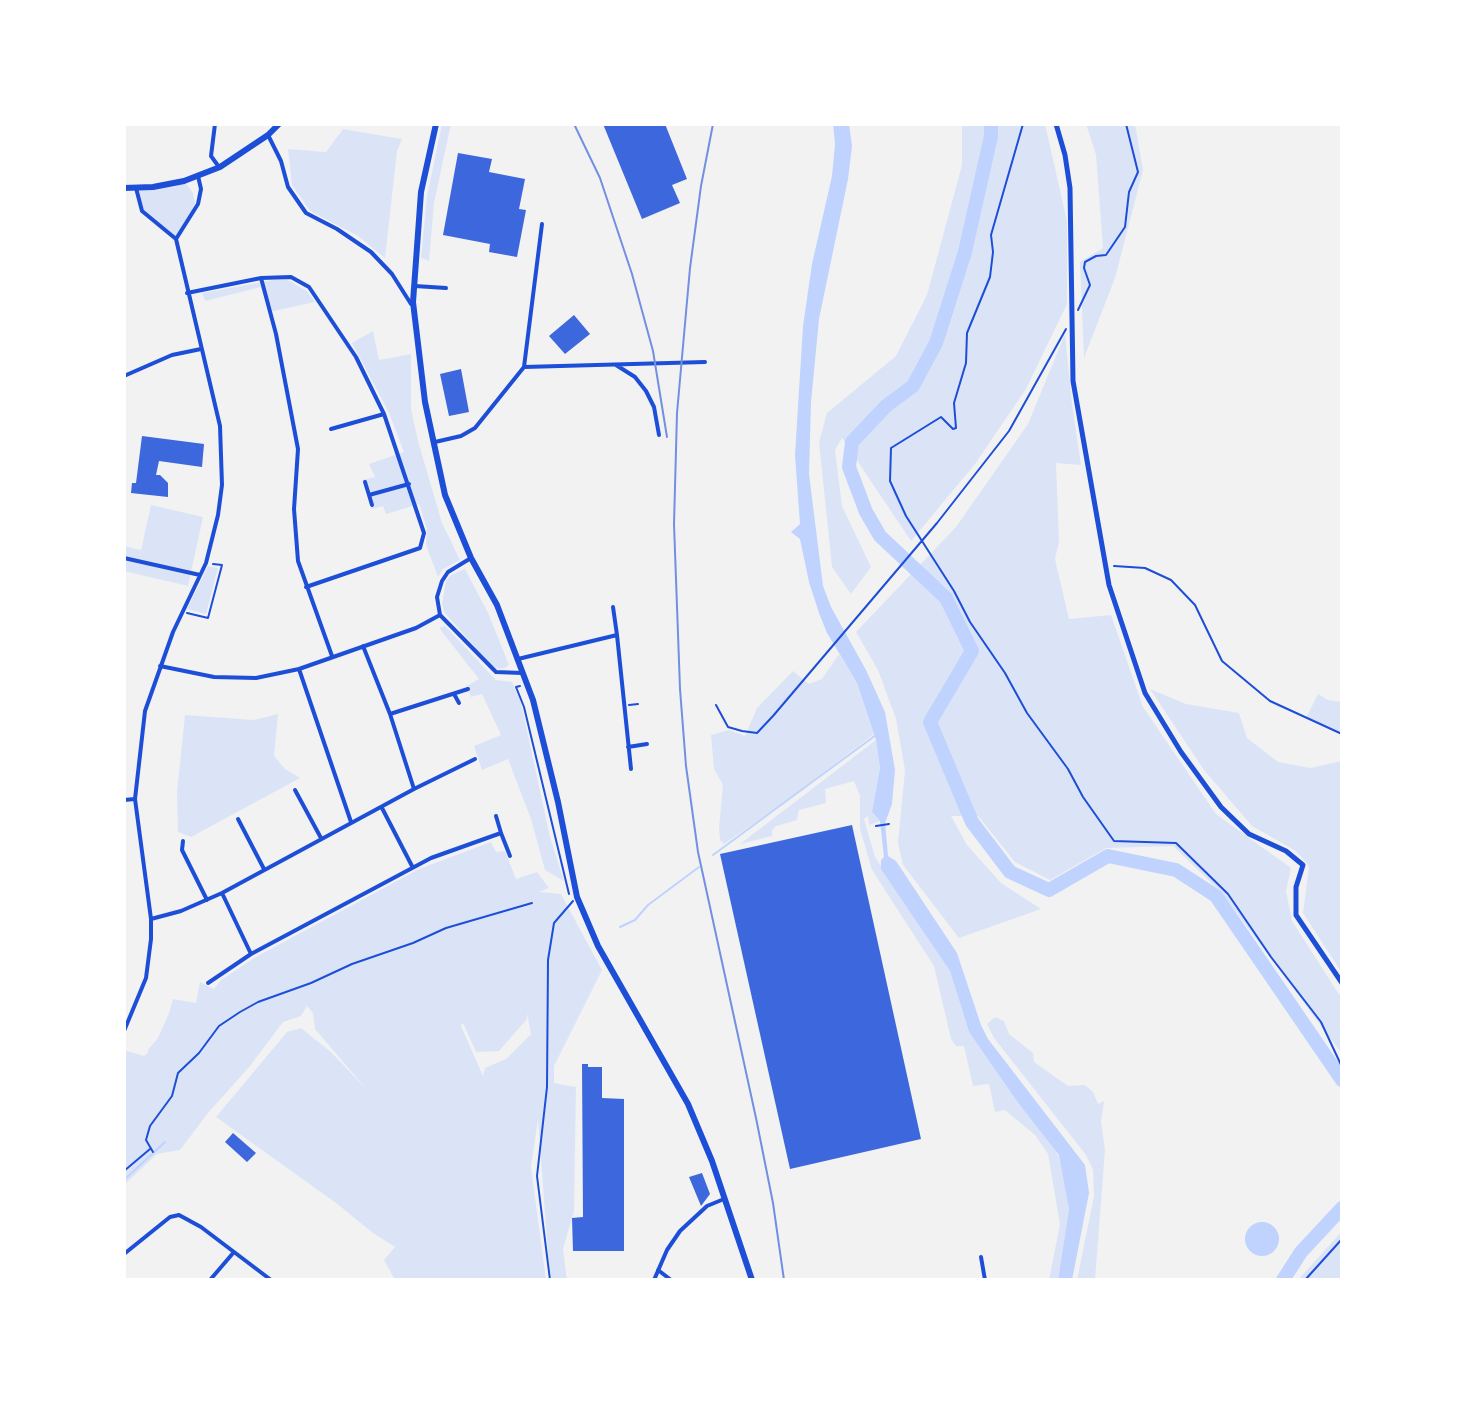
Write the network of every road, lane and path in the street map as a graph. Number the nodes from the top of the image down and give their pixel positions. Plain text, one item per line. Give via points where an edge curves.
1 (215, 124) edge
2 (279, 124) edge
3 (436, 124) edge
4 (1023, 124) edge
5 (1056, 124) edge
6 (1126, 124) edge
7 (268, 135) junction
8 (220, 167) junction
9 (198, 176) junction
10 (124, 188) edge
11 (136, 188) junction
12 (542, 224) dead end
13 (176, 239) junction
14 (261, 278) junction
15 (413, 285) junction
16 (446, 288) dead end
17 (187, 293) junction
18 (414, 309) junction
19 (1078, 310) dead end
20 (1071, 321) dead end
21 (201, 349) junction
22 (705, 362) dead end
23 (613, 364) junction
24 (524, 367) junction
25 (124, 376) edge
26 (384, 414) junction
27 (331, 429) dead end
28 (659, 435) dead end
29 (432, 443) junction
30 (365, 482) dead end
31 (409, 484) junction
32 (369, 495) junction
33 (372, 505) dead end
34 (124, 558) edge
35 (471, 558) junction
36 (206, 563) junction
37 (1105, 565) junction
38 (200, 575) junction
39 (306, 587) junction
40 (613, 607) dead end
41 (182, 612) junction
42 (440, 615) junction
43 (617, 635) junction
44 (363, 646) junction
45 (332, 656) junction
46 (518, 659) junction
47 (160, 666) junction
48 (299, 669) junction
49 (522, 673) junction
50 (516, 687) dead end
51 (468, 689) dead end
52 (454, 694) junction
53 (459, 703) dead end
54 (638, 704) dead end
55 (716, 705) dead end
56 (624, 706) junction
57 (390, 714) junction
58 (1342, 734) edge
59 (647, 744) dead end
60 (628, 747) junction
61 (475, 759) dead end
62 (631, 769) dead end
63 (414, 789) junction
64 (295, 790) dead end
65 (135, 799) junction
66 (124, 800) edge
67 (382, 808) junction
68 (496, 816) dead end
69 (238, 819) dead end
70 (351, 822) junction
71 (889, 824) dead end
72 (876, 826) dead end
73 (501, 833) junction
74 (321, 838) junction
75 (183, 841) dead end
76 (510, 856) dead end
77 (412, 866) junction
78 (264, 869) junction
79 (222, 893) junction
80 (207, 900) junction
81 (532, 903) dead end
82 (151, 919) junction
83 (251, 954) junction
84 (208, 983) dead end
85 (1342, 983) edge
86 (125, 1029) edge
87 (1342, 1067) edge
88 (124, 1171) edge
89 (724, 1199) junction
90 (1342, 1239) edge
91 (234, 1252) junction
92 (124, 1254) edge
93 (981, 1257) dead end
94 (658, 1270) junction
95 (210, 1280) edge
96 (271, 1280) edge
97 (550, 1280) edge
98 (654, 1280) edge
99 (671, 1280) edge
100 (752, 1280) edge
101 (985, 1280) edge
102 (1305, 1280) edge

1 - 8 street via 211,156
2 - 7 main road
3 - 15 main road via 421,192
4 - 87 path via 991,235 990,277 967,333 966,363 954,403 956,428 941,417 891,448 890,481 970,622 1114,841 1176,843 1208,874 1321,1022
5 - 37 street via 1070,188 1073,381
6 - 19 path via 1138,172 1129,192 1125,227 1106,255 1085,262 1090,285
7 - 8 main road
7 - 18 street via 288,187 306,213 371,252
8 - 9 main road
9 - 11 main road
9 - 13 street via 198,204
10 - 11 main road
11 - 13 street via 142,211
12 - 24 street
13 - 17 street
14 - 17 street
14 - 26 street via 291,277 309,287 356,357
14 - 39 street via 298,449 294,509
15 - 16 street
15 - 18 main road
17 - 21 street
18 - 29 main road
20 - 55 path via 1009,431 757,733 728,727
21 - 25 street
21 - 36 street via 222,456 218,515
22 - 23 street
23 - 24 street
23 - 28 street via 646,391
24 - 29 street via 475,428
26 - 27 street
26 - 31 street
29 - 35 main road via 445,495
30 - 32 street
31 - 32 street
31 - 39 street via 424,533 420,548
32 - 33 street
34 - 38 street
35 - 42 street via 442,581 437,597
35 - 46 main road
36 - 38 street
36 - 41 path via 222,565 208,618
37 - 58 path via 1145,568 1171,580 1195,605 1222,661 1270,701
37 - 85 street via 1145,693 1221,807 1249,834 1303,865 1296,915
38 - 41 street
39 - 45 street
40 - 43 street
41 - 47 street
42 - 44 street
42 - 49 street via 496,672
43 - 46 street
43 - 56 street
44 - 45 street
44 - 57 street
45 - 48 street
46 - 49 main road
47 - 48 street via 239,678
47 - 65 street via 145,711
48 - 70 street
49 - 89 main road via 533,700 577,897 598,946 688,1104
50 - 97 path via 571,902 554,923 548,960 547,1087 537,1176
51 - 52 street
52 - 53 street
52 - 57 street
54 - 56 path
56 - 60 street
57 - 63 street
59 - 60 street
60 - 62 street
61 - 63 street
63 - 67 street
64 - 74 street
65 - 66 street
65 - 82 street
67 - 70 street
67 - 77 street
68 - 73 street
69 - 78 street
70 - 74 street
71 - 72 path
73 - 76 street
73 - 77 street
74 - 78 street
75 - 80 street via 182,850
77 - 83 street
78 - 79 street
79 - 80 street
79 - 83 street
80 - 82 street
81 - 88 path via 446,928 240,1012 219,1026 178,1073 172,1096 150,1126 146,1140 152,1150
82 - 86 street via 146,978
83 - 84 street
89 - 94 street via 707,1206 680,1231
89 - 100 main road
90 - 102 path
91 - 92 street via 179,1215
91 - 95 street
91 - 96 street
93 - 101 street
94 - 98 street
94 - 99 street

